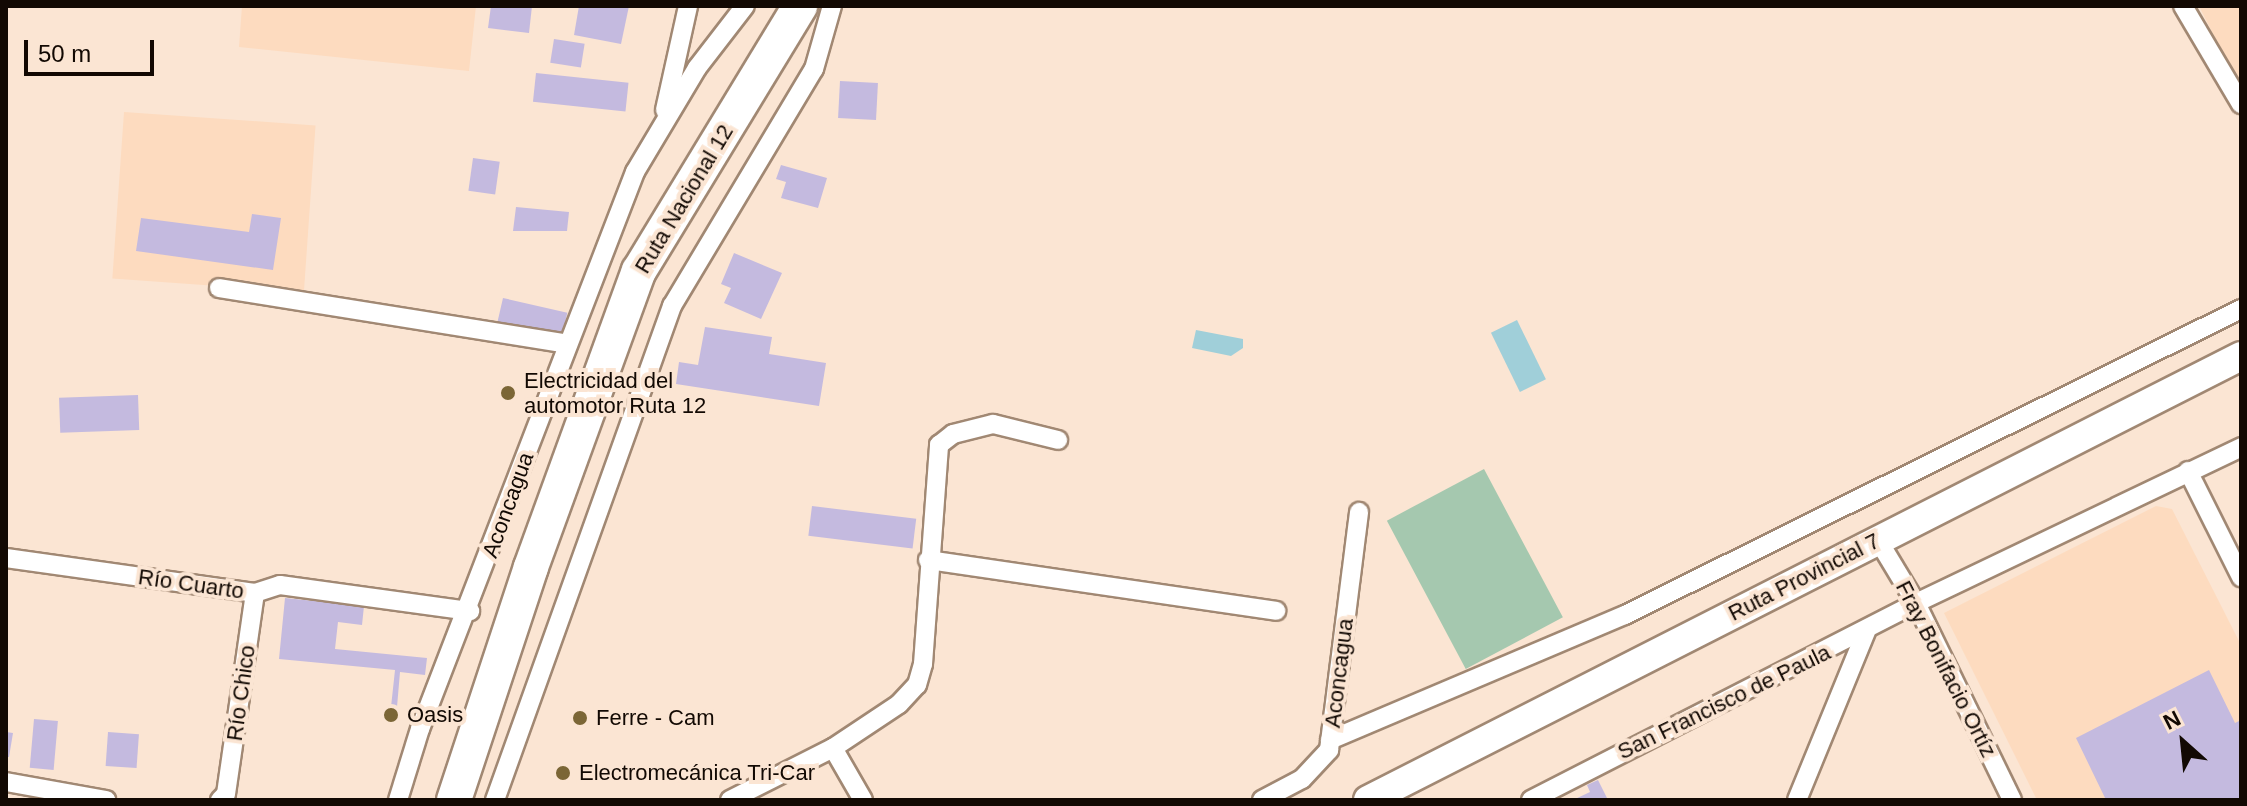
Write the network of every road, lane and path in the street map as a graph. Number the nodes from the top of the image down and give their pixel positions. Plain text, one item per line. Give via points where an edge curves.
1 (688, 6) edge
2 (745, 6) edge
3 (800, 6) edge
4 (832, 6) edge
5 (2183, 6) edge
6 (2241, 104) edge
7 (658, 132) junction
8 (219, 288) dead end
9 (2241, 309) edge
10 (568, 344) junction
11 (2241, 356) edge
12 (1058, 440) dead end
13 (2241, 447) edge
14 (2188, 471) junction
15 (1359, 512) dead end
16 (1878, 540) junction
17 (6, 558) edge
18 (928, 560) junction
19 (2241, 577) edge
20 (255, 593) junction
21 (1916, 603) junction
22 (470, 611) junction
23 (1276, 611) dead end
24 (1866, 632) junction
25 (1330, 740) junction
26 (833, 748) junction
27 (6, 782) edge
28 (223, 797) edge
29 (106, 800) edge
30 (398, 800) edge
31 (456, 800) edge
32 (495, 800) edge
33 (730, 800) edge
34 (863, 800) edge
35 (1262, 800) edge
36 (1368, 800) edge
37 (1531, 800) edge
38 (1797, 800) edge
39 (2012, 800) edge

1 - 7 street
2 - 7 street, Aconcagua via 697,68
3 - 31 highway, Ruta Nacional 12 via 639,271
4 - 32 street via 814,69 672,306
5 - 6 street
7 - 10 street, Aconcagua via 635,172
8 - 10 street
9 - 25 street via 1625,615
10 - 22 street, Aconcagua
11 - 16 main road, Ruta Provincial 7
12 - 18 street via 993,424 953,434 939,445
13 - 14 street, San Francisco de Paula
14 - 19 street
14 - 21 street, San Francisco de Paula
15 - 25 street, Aconcagua
16 - 21 street, Fray Bonifacio Ortíz
16 - 36 main road, Ruta Provincial 7
17 - 20 street, Río Cuarto
18 - 23 street
18 - 26 street via 923,664 917,685 899,704
20 - 22 street, Río Cuarto via 280,585
20 - 28 street, Río Chico
21 - 24 street, San Francisco de Paula
21 - 39 street, Fray Bonifacio Ortíz
22 - 30 street, Aconcagua via 420,729
24 - 37 street, San Francisco de Paula
24 - 38 street
25 - 35 street, Aconcagua via 1321,763
26 - 33 street
26 - 34 street
27 - 29 street

